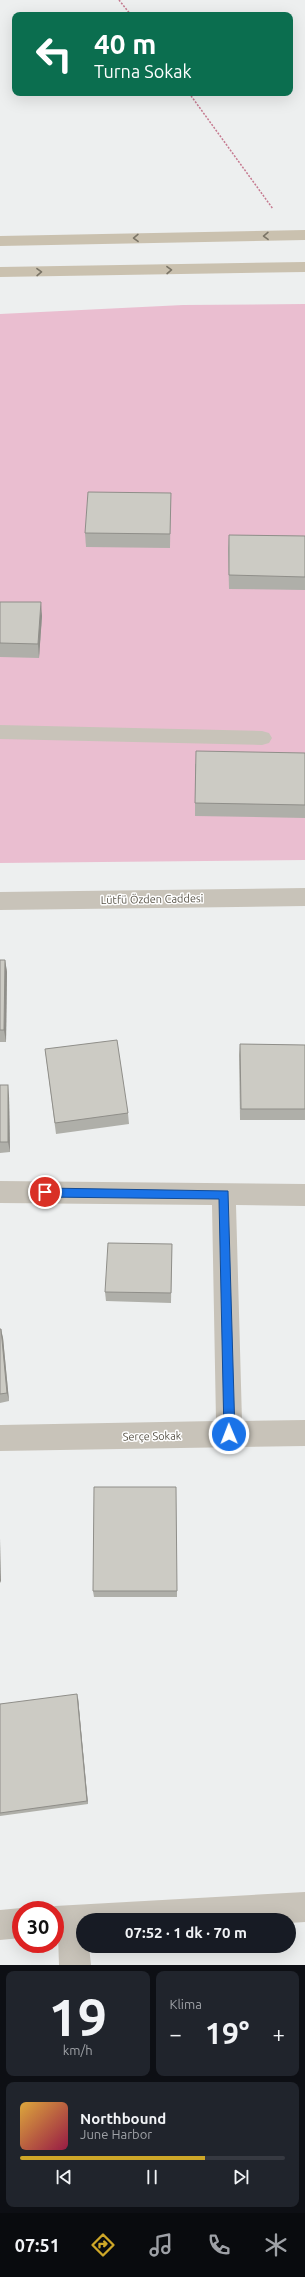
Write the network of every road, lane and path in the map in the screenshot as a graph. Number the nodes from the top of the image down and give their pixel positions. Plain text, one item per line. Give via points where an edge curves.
1 (119, 0) edge
2 (129, 12) edge
3 (191, 96) edge
4 (299, 235) edge
5 (0, 241) edge
6 (305, 266) edge
7 (0, 272) edge
8 (0, 732) edge
9 (262, 738) dead end
10 (305, 897) edge
11 (0, 901) edge
12 (0, 1192) edge
13 (224, 1194) junction
14 (305, 1195) edge
15 (305, 1433) edge
16 (229, 1434) junction
17 (0, 1438) edge
18 (305, 1907) edge
19 (64, 1921) edge
20 (12, 1924) edge
21 (0, 1925) edge
22 (75, 1965) edge

1 - 2 path
3 - 4 path
4 -> 5 main road
7 -> 6 main road
8 - 9 street
10 - 11 street, Lütfü Özden Caddesi
12 - 13 street
13 - 14 street
13 - 16 street
15 - 16 street, Serçe Sokak
16 - 17 street, Serçe Sokak
18 - 19 street
19 - 22 street
20 - 21 street

